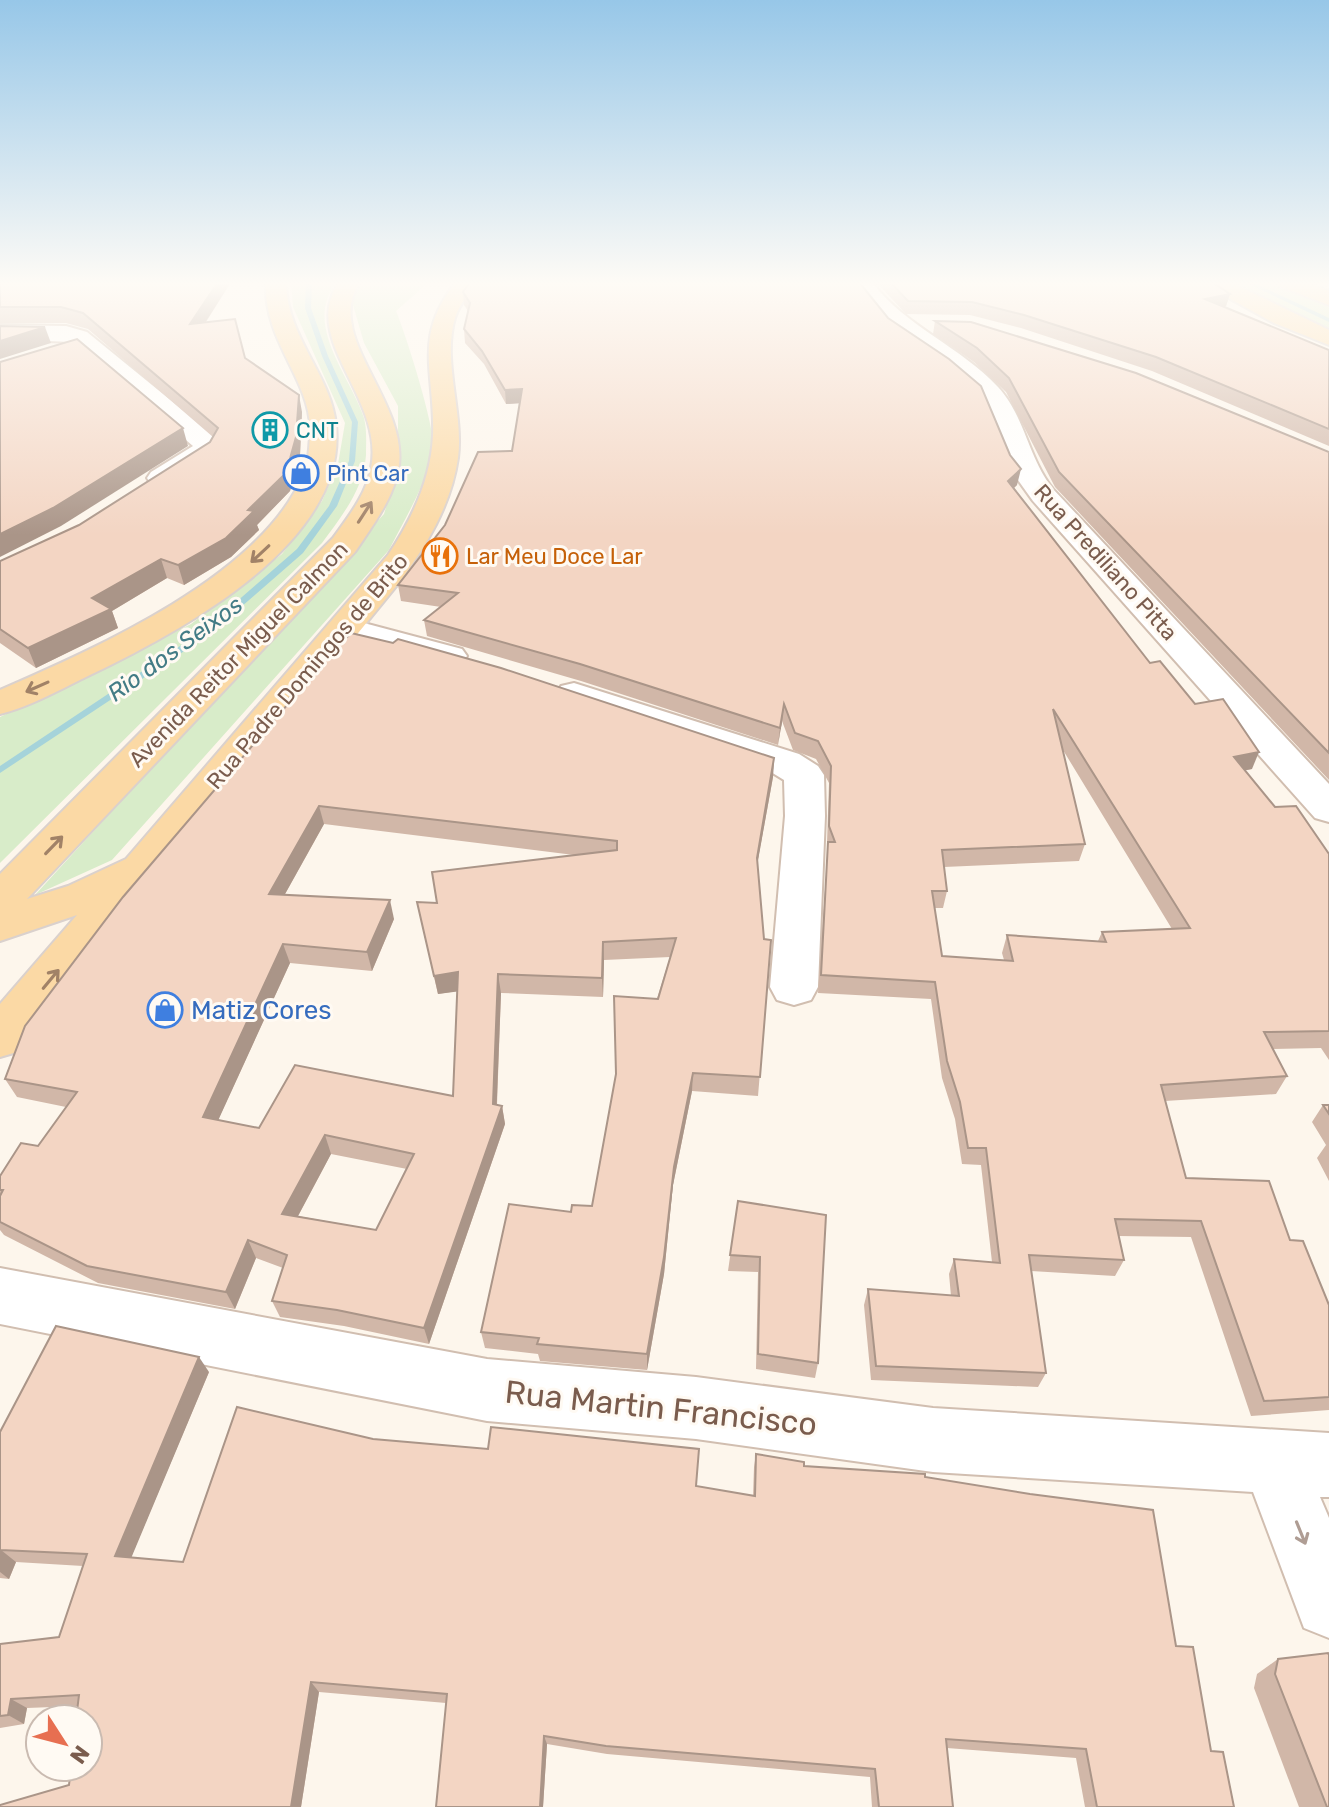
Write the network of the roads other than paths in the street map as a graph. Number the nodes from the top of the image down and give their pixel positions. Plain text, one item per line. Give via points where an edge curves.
1 (115, 366) edge
2 (300, 366) edge
3 (359, 366) edge
4 (444, 366) edge
5 (957, 366) edge
6 (136, 494) edge
7 (345, 628) junction
8 (478, 665) edge
9 (538, 683) edge
10 (0, 703) edge
11 (1329, 809) edge
12 (147, 863) junction
13 (0, 901) edge
14 (0, 925) edge
15 (794, 987) dead end
16 (0, 1038) edge
17 (0, 1296) edge
18 (1301, 1464) edge
19 (1329, 1603) edge

1 - 6 street via 207,444
2 -> 10 main road via 323,424 321,464 297,515 239,574 198,602 97,659
13 -> 3 main road, Avenida Reitor Miguel Calmon via 344,545 379,490 386,457 383,428
4 - 7 main road, Rua Padre Domingos de Brito via 446,437 432,504 404,554
5 - 11 street, Rua Prediliano Pitta via 991,393 1023,469 1043,495
7 - 8 street
7 - 12 main road, Rua Padre Domingos de Brito
9 - 15 street via 799,769 806,783
12 - 14 main road, Rua Padre Domingos de Brito via 83,897
16 -> 12 main road, Rua Padre Domingos de Brito
17 - 18 street, Rua Martin Francisco via 487,1390 696,1408 933,1440
18 -> 19 street

